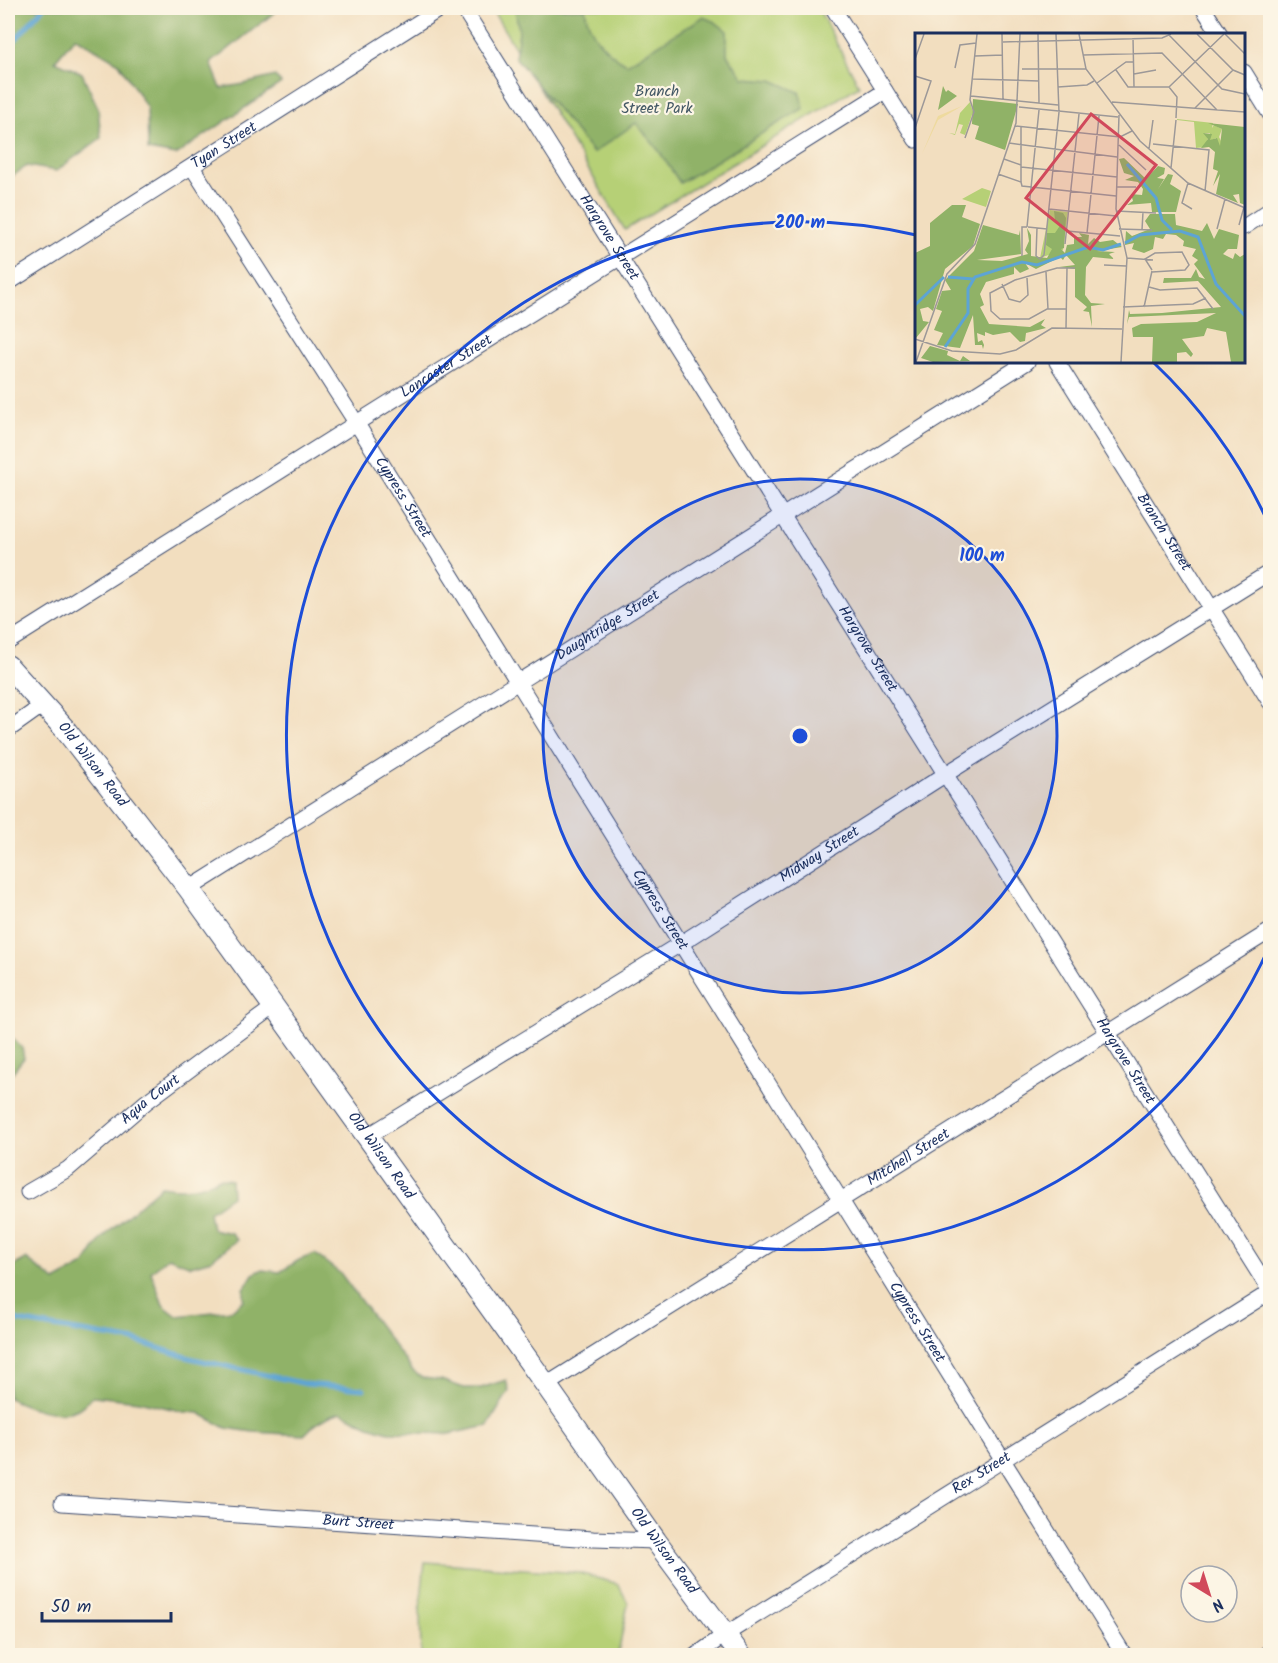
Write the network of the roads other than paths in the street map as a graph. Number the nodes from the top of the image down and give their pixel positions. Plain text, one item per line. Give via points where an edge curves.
1 (441, 8) edge
2 (463, 8) edge
3 (833, 8) edge
4 (1203, 8) edge
5 (1219, 33) edge
6 (1245, 74) edge
7 (885, 92) junction
8 (1270, 114) edge
9 (915, 138) edge
10 (192, 166) junction
11 (1270, 210) edge
12 (1245, 226) edge
13 (622, 257) junction
14 (8, 284) edge
15 (1025, 363) edge
16 (1058, 363) edge
17 (357, 424) junction
18 (783, 515) junction
19 (1270, 572) edge
20 (1213, 609) junction
21 (8, 642) edge
22 (8, 666) edge
23 (517, 682) junction
24 (1270, 702) edge
25 (43, 705) junction
26 (8, 730) edge
27 (946, 774) junction
28 (189, 889) junction
29 (1270, 931) edge
30 (680, 944) junction
31 (275, 1006) junction
32 (1106, 1032) junction
33 (368, 1136) junction
34 (28, 1192) dead end
35 (842, 1200) junction
36 (1270, 1291) edge
37 (546, 1385) junction
38 (1004, 1460) junction
39 (62, 1503) dead end
40 (656, 1541) junction
41 (726, 1634) junction
42 (1270, 1651) edge
43 (695, 1656) edge
44 (741, 1656) edge
45 (1125, 1656) edge
46 (1264, 1656) edge

1 - 10 street, Tyan Street
2 - 13 street, Hargrove Street
3 - 7 street
4 - 5 street
6 - 8 street
7 - 9 street
7 - 13 street, Lancaster Street
10 - 14 street, Tyan Street
10 - 17 street, Cypress Street
11 - 12 street
13 - 17 street, Lancaster Street
13 - 18 street, Hargrove Street
15 - 18 street, Daughtridge Street
16 - 20 street, Branch Street
17 - 21 street, Lancaster Street
17 - 23 street, Cypress Street
18 - 23 street, Daughtridge Street
18 - 27 street, Hargrove Street
19 - 20 street, Midway Street
20 - 24 street, Branch Street
20 - 27 street, Midway Street
22 - 25 street, Old Wilson Road
23 - 28 street, Daughtridge Street
23 - 30 street, Cypress Street
25 - 26 street
25 - 28 street, Old Wilson Road
27 - 30 street, Midway Street
27 - 32 street, Hargrove Street
28 - 31 street, Old Wilson Road
29 - 32 street, Mitchell Street
30 - 33 street, Midway Street
30 - 35 street, Cypress Street
31 - 33 street, Old Wilson Road
31 - 34 street, Aqua Court via 146,1102 68,1169
32 - 35 street, Mitchell Street
32 - 36 street, Hargrove Street
33 - 37 street, Old Wilson Road
35 - 37 street, Mitchell Street
35 - 38 street, Cypress Street
36 - 38 street, Rex Street
37 - 40 street, Old Wilson Road
38 - 41 street, Rex Street
38 - 45 street, Cypress Street
39 - 40 street, Burt Street
40 - 41 street, Old Wilson Road
41 - 43 street, Rex Street
41 - 44 street, Old Wilson Road
42 - 46 street

